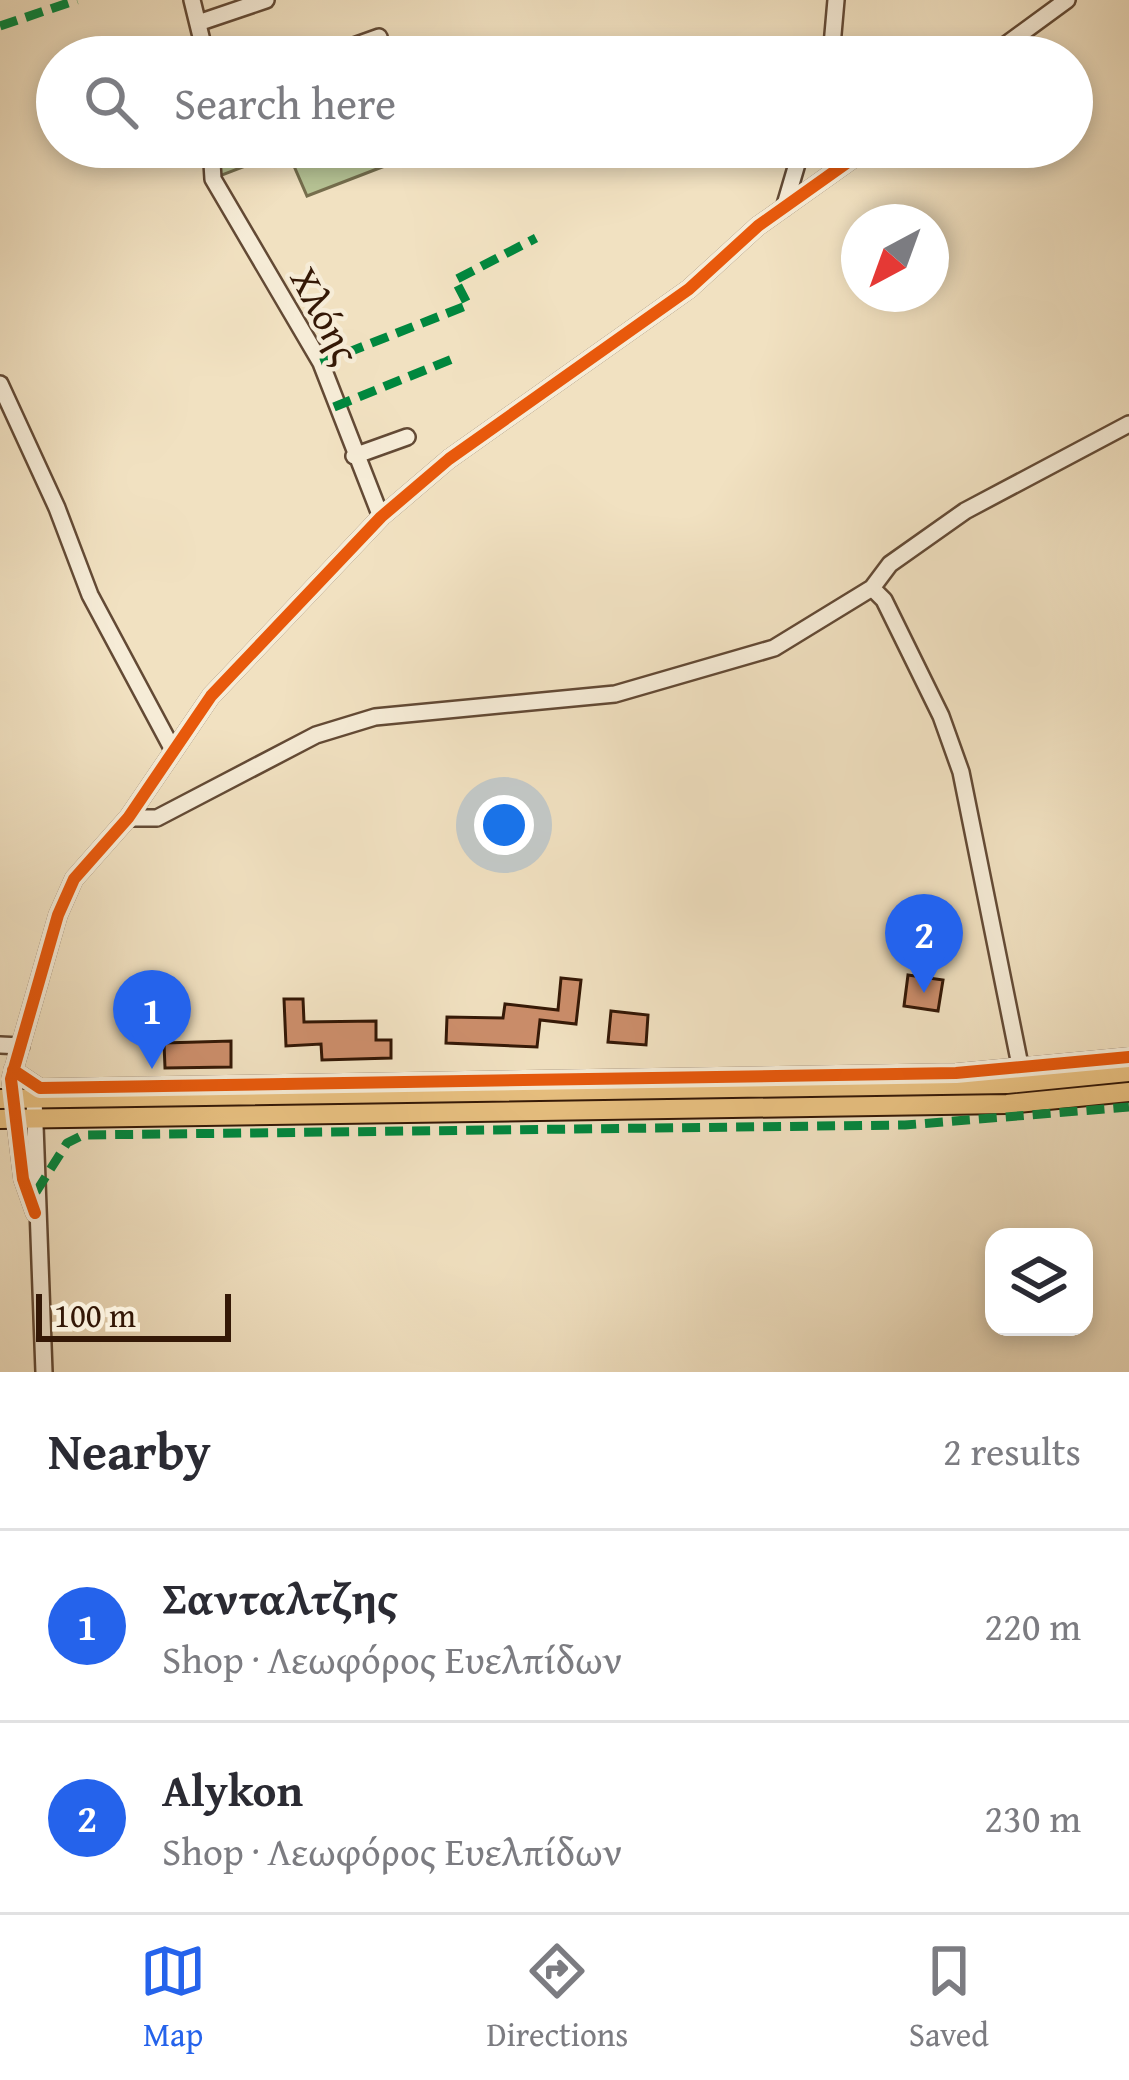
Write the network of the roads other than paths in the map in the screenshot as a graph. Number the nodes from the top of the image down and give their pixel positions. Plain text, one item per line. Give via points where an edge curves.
1 (192, 0) edge
2 (266, 0) edge
3 (836, 0) edge
4 (1066, 0) edge
5 (198, 23) junction
6 (201, 36) edge
7 (833, 36) edge
8 (1017, 36) edge
9 (212, 168) edge
10 (796, 168) edge
11 (840, 168) edge
12 (784, 208) junction
13 (0, 384) edge
14 (1129, 424) edge
15 (407, 437) dead end
16 (354, 456) junction
17 (381, 517) junction
18 (872, 587) junction
19 (173, 750) junction
20 (128, 818) junction
21 (0, 1045) edge
22 (21, 1046) junction
23 (1129, 1057) edge
24 (13, 1070) junction
25 (1022, 1070) junction
26 (1129, 1072) edge
27 (1129, 1092) edge
28 (16, 1109) edge
29 (44, 1372) edge

1 - 5 street
2 - 5 street
3 - 7 street
4 - 8 street
5 - 6 street
9 - 16 street, Χλόης via 321,363
10 - 12 street
11 - 12 street
12 - 17 street via 689,290 449,459
13 - 19 street via 90,595
14 - 18 street via 965,511 890,564
15 - 16 street
16 - 17 street, Χλόης
17 - 19 street via 211,696
18 - 20 street via 774,648 704,673 615,694 375,717 316,735 157,818
18 - 25 street via 941,716 961,772
19 - 20 street
20 - 22 street via 74,879
21 - 22 street
22 - 24 street
23 - 25 street
24 - 25 street via 40,1088
24 - 28 street
26 - 28 main road via 1006,1084
27 - 28 main road via 1007,1105
28 - 29 street via 22,1179 35,1213

